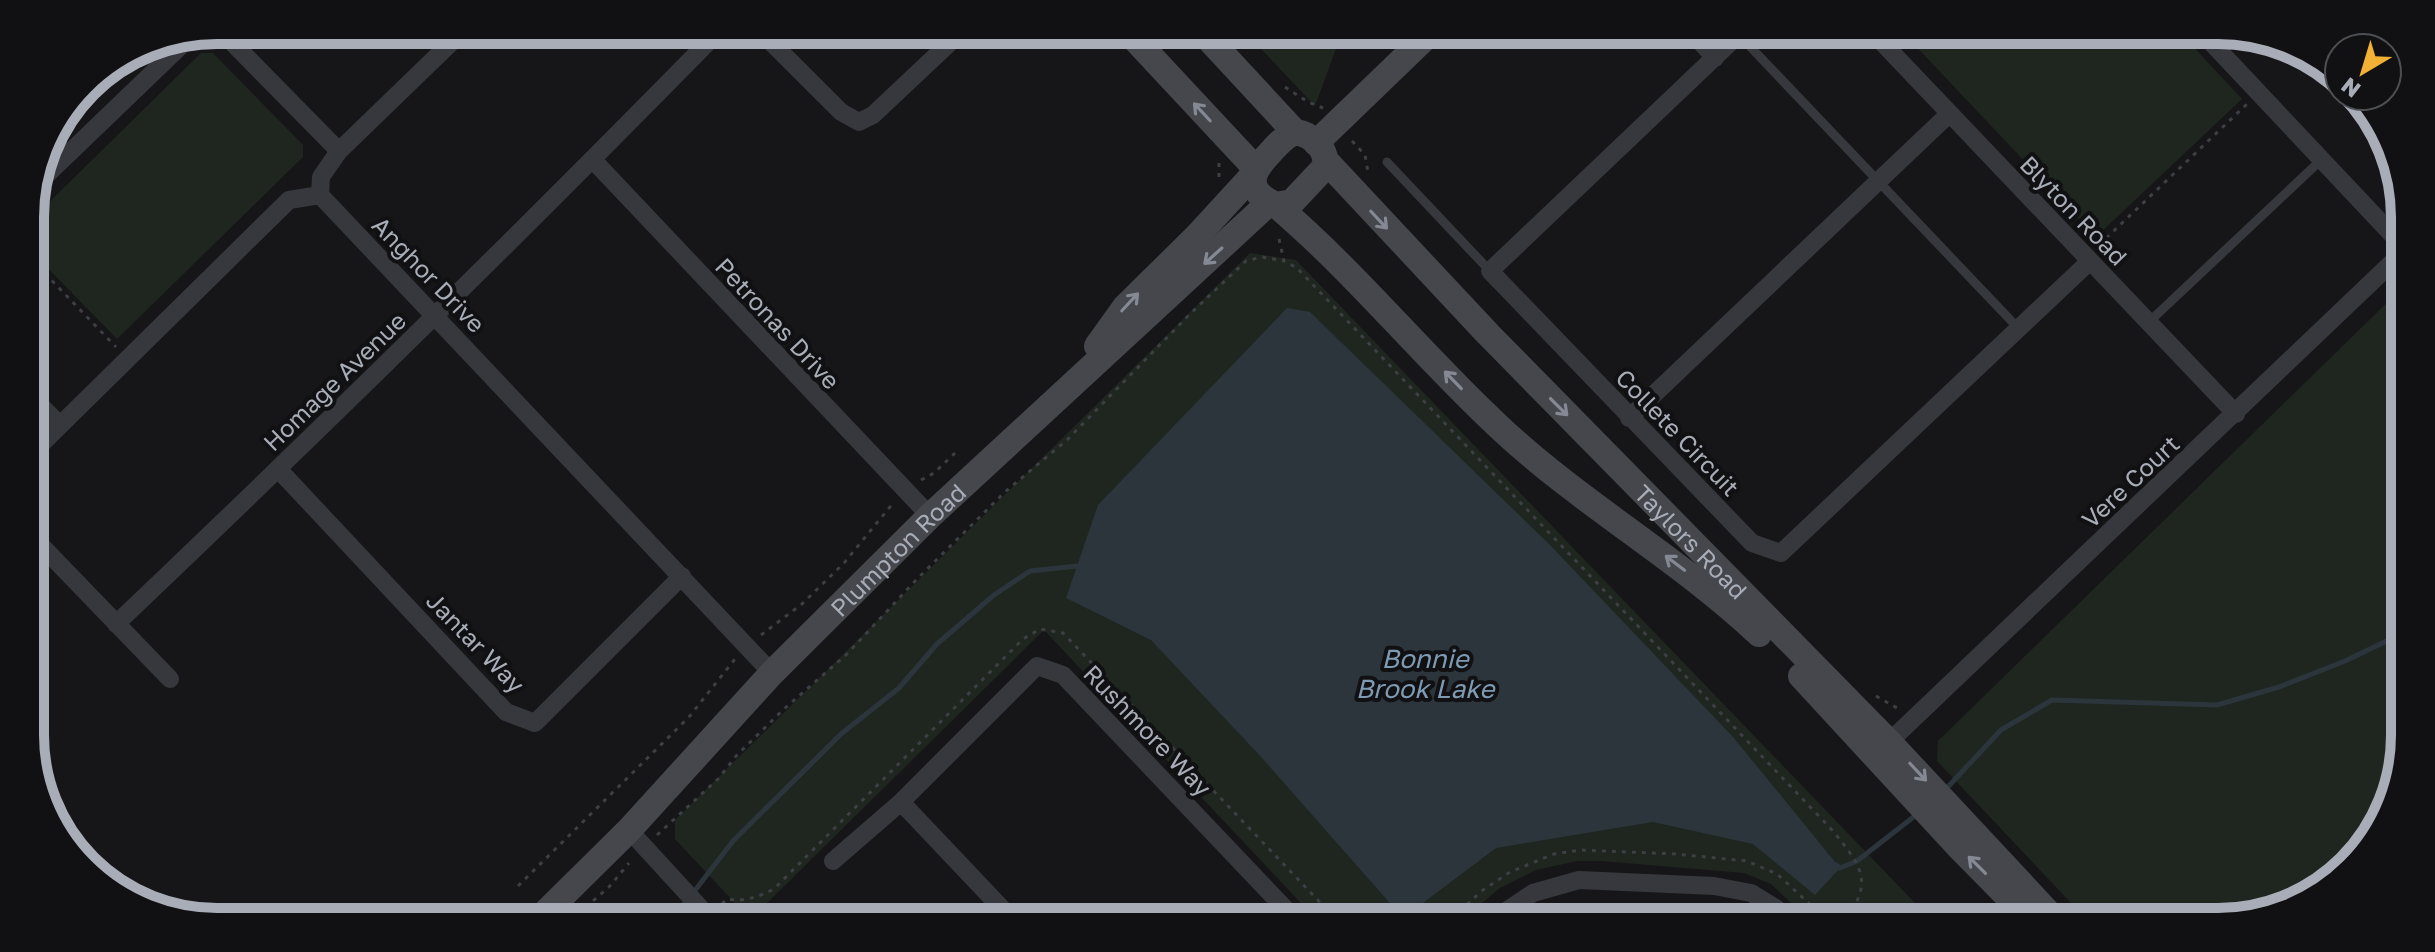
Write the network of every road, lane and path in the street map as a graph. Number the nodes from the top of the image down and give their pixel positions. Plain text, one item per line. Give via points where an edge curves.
1 (234, 44) edge
2 (450, 44) edge
3 (706, 44) edge
4 (773, 44) edge
5 (948, 44) edge
6 (1139, 44) edge
7 (1214, 44) edge
8 (1419, 44) edge
9 (1702, 44) edge
10 (1731, 44) edge
11 (1746, 44) edge
12 (1884, 44) edge
13 (2213, 44) edge
14 (178, 48) edge
15 (1715, 58) junction
16 (2258, 93) junction
17 (1301, 97) dead end
18 (1321, 106) dead end
19 (1949, 114) junction
20 (1312, 146) junction
21 (339, 151) junction
22 (593, 160) junction
23 (2321, 160) junction
24 (1387, 162) dead end
25 (50, 171) edge
26 (1254, 172) junction
27 (1879, 182) junction
28 (320, 195) junction
29 (1273, 204) junction
30 (2391, 233) edge
31 (1278, 235) dead end
32 (1284, 261) junction
33 (2089, 262) junction
34 (2391, 264) edge
35 (1490, 271) junction
36 (44, 272) edge
37 (436, 315) junction
38 (2150, 321) junction
39 (2019, 329) junction
40 (127, 358) junction
41 (1068, 388) junction
42 (44, 409) edge
43 (2236, 414) junction
44 (1629, 418) junction
45 (60, 425) junction
46 (44, 441) edge
47 (955, 453) dead end
48 (279, 470) junction
49 (904, 492) junction
50 (930, 516) junction
51 (44, 549) edge
52 (682, 576) junction
53 (116, 624) junction
54 (749, 647) junction
55 (772, 673) junction
56 (170, 679) dead end
57 (1889, 742) junction
58 (901, 802) junction
59 (637, 839) junction
60 (833, 861) dead end
61 (518, 886) dead end
62 (551, 908) edge
63 (585, 908) edge
64 (710, 908) edge
65 (716, 908) edge
66 (1001, 908) edge
67 (1284, 908) edge
68 (1325, 908) edge
69 (1511, 908) edge
70 (1775, 908) edge
71 (1854, 908) edge
72 (2019, 908) edge
73 (2044, 908) edge

1 - 21 street
2 - 21 street
3 - 22 street, Homage Avenue
4 - 5 street via 841,112 859,122
26 -> 6 street
7 - 20 street, Taylors Road
8 - 20 street
9 - 15 street
10 - 15 street
11 - 27 lane
12 - 19 street, Blyton Road
13 - 16 street
14 - 25 street
15 - 35 street
16 - 23 street
16 - 33 path via 2102,239
17 - 18 path
19 - 27 street
19 - 33 street, Blyton Road
20 - 26 street via 1281,142
20 - 29 street via 1324,168 1292,202
20 -> 57 street, Taylors Road via 1461,307
21 - 28 street via 321,177
22 - 37 street, Homage Avenue
22 - 49 street, Petronas Drive
23 - 30 street
23 - 38 lane
24 - 35 lane
26 - 29 street via 1257,191
41 -> 26 street via 1125,307
27 - 39 lane
27 - 44 street
28 - 37 street, Anghor Drive
28 - 40 street via 289,200
29 -> 41 street, Plumpton Road
72 -> 29 street via 1780,653 1727,604 1496,425 1350,272
31 - 32 path
32 - 59 path via 1246,261 718,779
32 - 71 path via 1297,268 1833,831 1857,861 1863,883
33 - 38 street, Blyton Road
33 - 39 street, Collete Circuit
34 - 43 street, Vere Court
35 - 44 street, Collete Circuit
36 - 40 path
37 - 48 street, Homage Avenue
37 - 52 street, Anghor Drive
38 - 43 street, Blyton Road
39 - 44 street, Collete Circuit via 1781,553 1752,543
40 - 45 street
41 - 50 street, Plumpton Road
42 - 45 street
43 - 57 street, Vere Court
45 - 46 street
47 - 49 path
48 - 52 street, Jantar Way via 506,712 535,723
48 - 53 street, Homage Avenue
49 - 50 street, Petronas Drive
49 - 54 path via 844,563
50 - 55 street, Plumpton Road
51 - 53 street
52 - 54 street, Anghor Drive
53 - 56 street
54 - 55 street, Anghor Drive
54 - 61 path via 689,717
55 - 59 street, Plumpton Road
57 -> 73 street, Taylors Road
58 - 60 street
58 - 66 street
58 - 67 street, Rushmore Way via 1037,666 1063,675
59 - 62 street, Plumpton Road
59 - 63 path via 609,887
59 - 64 street
65 - 68 path via 727,899 751,899 774,889 1023,639 1040,629 1063,633
69 - 70 street via 1533,893 1579,880 1714,886 1751,893

